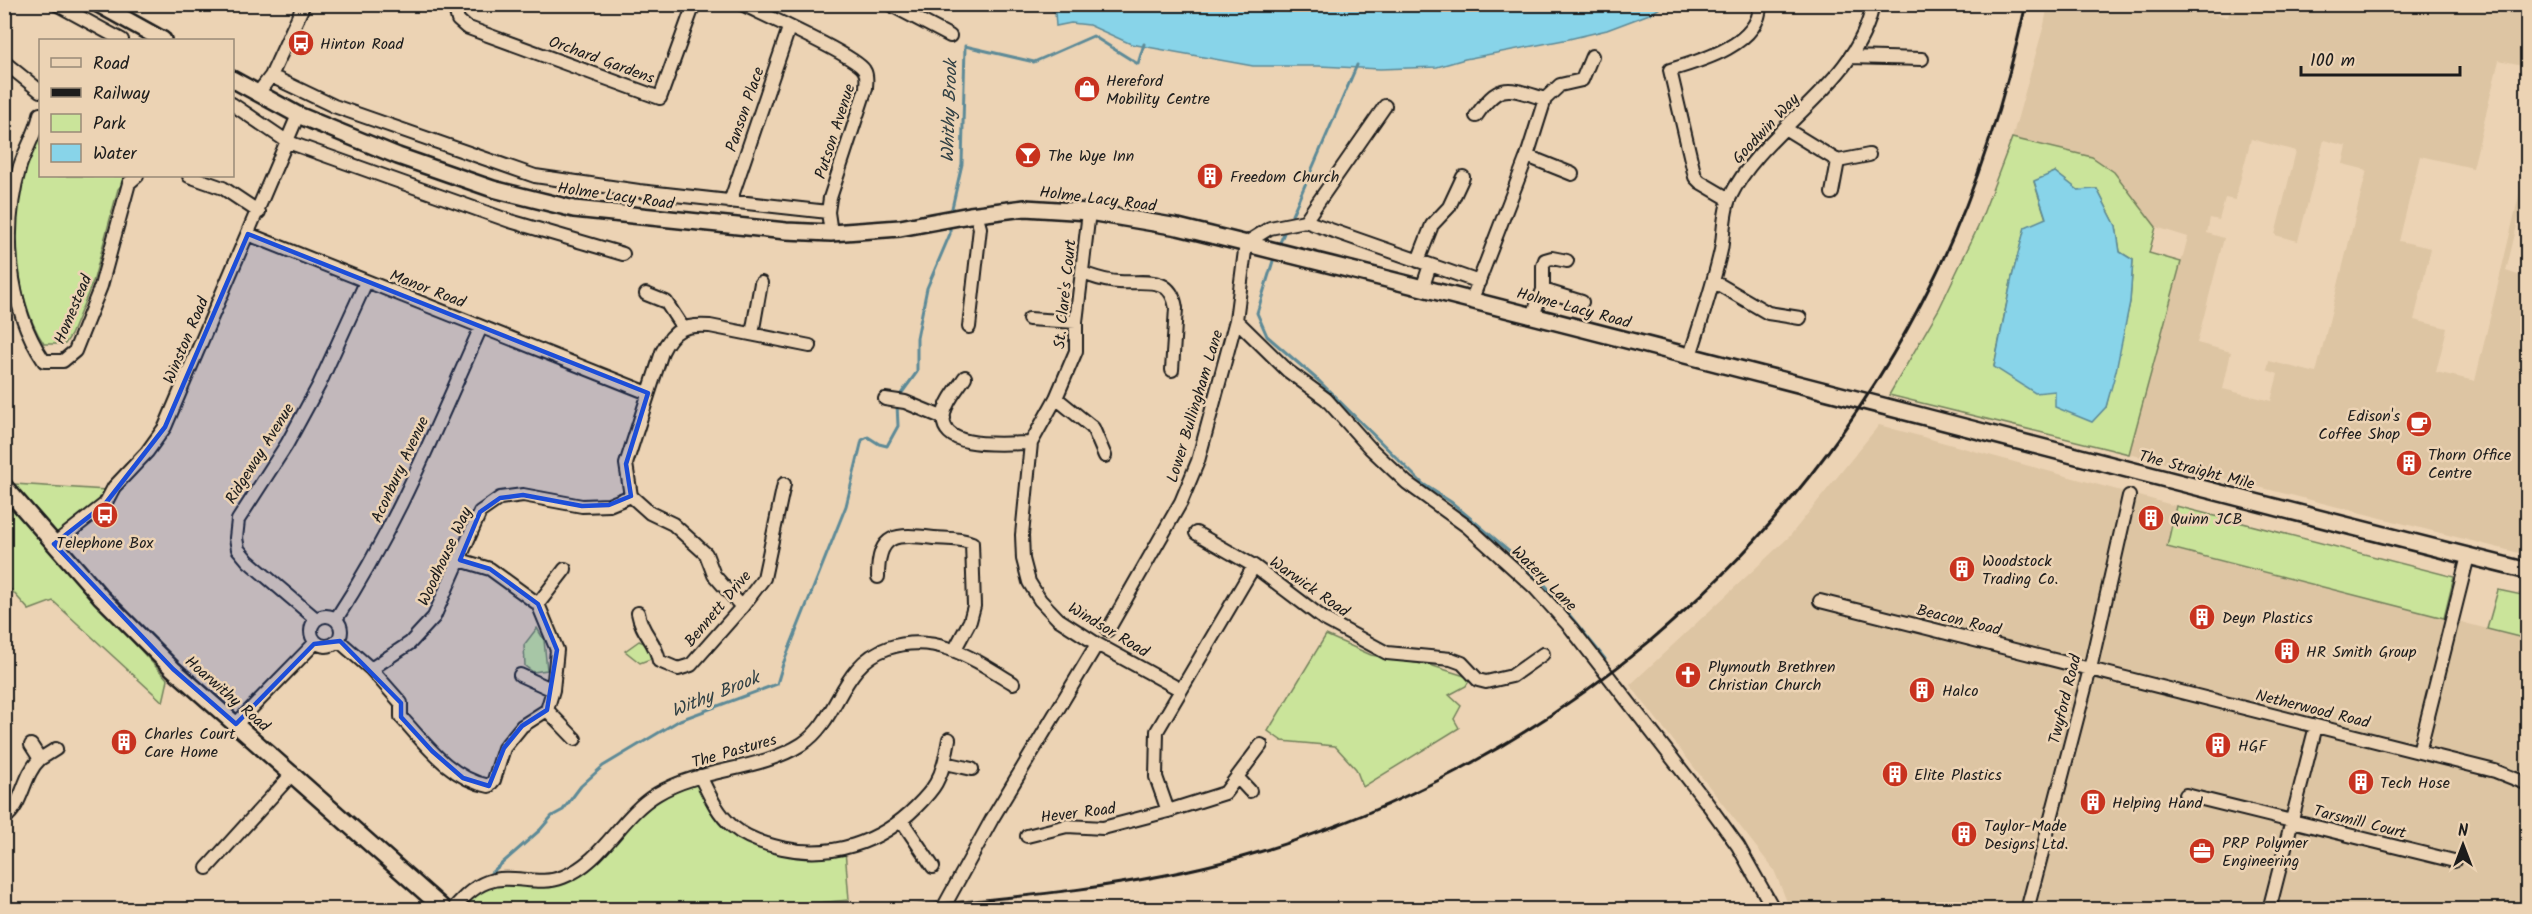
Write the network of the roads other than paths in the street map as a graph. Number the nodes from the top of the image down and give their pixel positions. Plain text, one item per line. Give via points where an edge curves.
1 (56, 4) edge
2 (99, 4) edge
3 (304, 4) edge
4 (454, 4) edge
5 (694, 4) edge
6 (742, 4) edge
7 (889, 4) edge
8 (1760, 4) edge
9 (1873, 4) edge
10 (789, 28) junction
11 (950, 36) dead end
12 (120, 39) edge
13 (161, 39) edge
14 (1592, 56) dead end
15 (1850, 57) junction
16 (1922, 59) dead end
17 (4, 62) edge
18 (271, 76) junction
19 (234, 80) edge
20 (39, 90) edge
21 (258, 93) junction
22 (1545, 99) junction
23 (234, 105) edge
24 (1385, 106) dead end
25 (298, 116) junction
26 (1476, 116) dead end
27 (39, 124) edge
28 (1786, 129) junction
29 (288, 142) junction
30 (1869, 155) dead end
31 (1527, 156) junction
32 (1838, 161) junction
33 (1572, 174) dead end
34 (136, 177) edge
35 (192, 177) edge
36 (1463, 177) dead end
37 (1832, 193) dead end
38 (1729, 199) junction
39 (730, 202) junction
40 (259, 212) junction
41 (828, 212) junction
42 (1089, 212) junction
43 (976, 214) junction
44 (1305, 221) junction
45 (831, 233) junction
46 (248, 234) junction
47 (1246, 243) junction
48 (623, 254) dead end
49 (1418, 261) junction
50 (1567, 261) dead end
51 (1430, 265) junction
52 (1082, 273) junction
53 (1713, 281) junction
54 (366, 282) junction
55 (1479, 282) junction
56 (760, 283) dead end
57 (1423, 286) junction
58 (1543, 290) junction
59 (646, 294) dead end
60 (1472, 299) junction
61 (1582, 302) dead end
62 (1533, 315) junction
63 (1800, 318) dead end
64 (1029, 320) dead end
65 (1236, 320) junction
66 (1076, 322) junction
67 (481, 327) junction
68 (969, 327) dead end
69 (682, 328) junction
70 (752, 334) junction
71 (810, 346) dead end
72 (1690, 356) junction
73 (1172, 370) dead end
74 (965, 377) dead end
75 (648, 393) junction
76 (1056, 398) junction
77 (885, 399) dead end
78 (1859, 400) joint
79 (944, 418) junction
80 (1031, 443) junction
81 (1106, 456) dead end
82 (784, 484) dead end
83 (4, 486) edge
84 (631, 496) junction
85 (2130, 496) dead end
86 (1196, 533) dead end
87 (54, 544) junction
88 (2468, 556) junction
89 (460, 560) junction
90 (1254, 566) junction
91 (565, 570) dead end
92 (2528, 571) edge
93 (878, 577) dead end
94 (1820, 601) dead end
95 (538, 603) junction
96 (742, 607) junction
97 (638, 613) dead end
98 (316, 619) junction
99 (336, 619) junction
100 (1108, 630) dead end
101 (338, 640) junction
102 (316, 642) junction
103 (1097, 644) junction
104 (955, 649) junction
105 (1543, 654) dead end
106 (371, 669) junction
107 (2090, 669) junction
108 (520, 675) dead end
109 (1013, 683) dead end
110 (553, 690) junction
111 (1180, 690) junction
112 (547, 710) junction
113 (236, 724) junction
114 (2316, 726) junction
115 (575, 739) dead end
116 (949, 739) dead end
117 (31, 745) dead end
118 (1261, 746) dead end
119 (56, 749) dead end
120 (2419, 752) junction
121 (40, 759) junction
122 (945, 763) junction
123 (972, 769) dead end
124 (293, 773) junction
125 (700, 776) junction
126 (1238, 777) junction
127 (2528, 784) edge
128 (1250, 791) dead end
129 (2186, 795) dead end
130 (1168, 811) junction
131 (4, 819) edge
132 (902, 821) junction
133 (2292, 821) junction
134 (1026, 836) dead end
135 (2454, 861) dead end
136 (933, 867) dead end
137 (207, 868) dead end
138 (445, 909) edge
139 (452, 909) edge
140 (942, 909) edge
141 (1774, 909) edge
142 (2027, 909) edge
143 (2268, 909) edge

1 - 12 street
2 - 13 street
3 - 18 street
4 - 5 street, Orchard Gardens via 458,20 466,27 660,98
6 - 10 street, Putson Avenue
7 - 11 street
8 - 38 street via 1759,17 1751,32 1709,59 1671,70 1695,177
9 - 15 street, Goodwin Way via 1871,17
10 - 39 street, Panson Place
10 - 41 street, Putson Avenue via 856,63 867,78
14 - 22 street via 1582,80 1560,85
15 - 16 street
15 - 28 street, Goodwin Way
17 - 20 street
18 - 21 street
18 - 39 street via 334,106 535,176
19 - 21 street, Holme Lacy Road
21 - 25 street, Holme Lacy Road
22 - 26 street via 1507,89 1488,98
22 - 31 street
23 - 29 street
24 - 44 street
25 - 29 street, Winston Road
25 - 45 street, Holme Lacy Road via 452,176 536,201 633,217
27 - 34 street, Homestead via 20,167 12,209 10,252 26,327 44,361 63,361 75,351 101,286 129,183
28 - 32 street
28 - 38 street, Goodwin Way via 1746,169
29 - 40 street, Winston Road
29 - 48 street via 510,221
30 - 32 street
31 - 33 street
31 - 55 street
32 - 37 street
35 - 40 street via 223,188
36 - 49 street via 1449,207 1432,225
38 - 53 street, Goodwin Way
39 - 41 street
40 - 46 street, Winston Road
41 - 45 street, Putson Avenue
42 - 43 street, Holme Lacy Road via 1025,208
42 - 47 street, Holme Lacy Road
42 - 52 street, St. Clare's Court
43 - 45 street, Holme Lacy Road via 900,228
43 - 68 street via 980,228
44 - 47 street via 1270,228
44 - 49 street
46 - 54 street, Manor Road
46 - 87 street, Winston Road via 165,427 105,504
47 - 57 street, Holme Lacy Road
47 - 65 street, Lower Bullingham Lane
49 - 51 street
50 - 58 street via 1545,260
51 - 55 street
51 - 57 street
52 - 66 street, St. Clare's Court
52 - 73 street via 1109,281 1157,283 1167,288 1176,308
53 - 63 street via 1768,313
53 - 72 street, Goodwin Way
54 - 67 street, Manor Road
54 - 98 street, Ridgeway Avenue via 319,385 238,520 238,549
55 - 60 street
56 - 70 street
57 - 60 street, Holme Lacy Road
58 - 61 street
58 - 62 street
59 - 69 street via 666,302
60 - 62 street, Holme Lacy Road
62 - 72 street, Holme Lacy Road
64 - 66 street
65 - 100 street, Lower Bullingham Lane via 1190,482
65 - 141 street, Watery Lane via 1288,371 1326,399 1407,483 1468,527 1509,564 1571,628 1707,803 1738,846
66 - 76 street, St. Clare's Court via 1076,351
67 - 75 street, Manor Road
67 - 99 street, Aconbury Avenue via 397,516
69 - 70 street via 710,326
69 - 75 street via 669,337
70 - 71 street
72 - 78 street, Holme Lacy Road
74 - 79 street
75 - 84 street via 626,464
76 - 80 street, St. Clare's Court
76 - 81 street via 1093,428
77 - 79 street via 905,402
78 - 88 street, The Straight Mile
79 - 80 street via 951,436 964,441
80 - 103 street, Windsor Road via 1022,535 1029,582 1058,619
82 - 96 street, Bennett Drive via 764,579
83 - 87 street, Hoarwithy Road
84 - 89 street, Woodhouse Way via 609,505 582,506 523,495 500,498 480,512
84 - 96 street via 650,513 673,524 706,554 714,576
85 - 107 street, Twyford Road
86 - 90 street, Warwick Road
87 - 113 street, Hoarwithy Road via 157,653
88 - 92 street, The Straight Mile
88 - 120 street
89 - 95 street via 490,569
89 - 106 street, Woodhouse Way via 434,617 410,643
90 - 105 street, Warwick Road via 1324,619 1387,652 1451,659 1462,663 1478,680 1512,676
90 - 111 street, Warwick Road
91 - 95 street
93 - 104 street via 878,556 885,544 896,537 972,543 974,606
94 - 107 street, Beacon Road
95 - 110 street via 557,650
96 - 97 street, Bennett Drive via 691,665 678,669 659,661 656,646 640,624
98 - 99 street via 328,615
98 - 102 street via 311,632
99 - 101 street via 341,629
101 - 102 street via 326,646
101 - 106 street
102 - 113 street
103 - 111 street, Windsor Road
103 - 140 street
104 - 109 street, The Pastures
104 - 125 street, The Pastures via 927,643 887,648 856,668 820,727 805,742 774,758
106 - 112 street via 401,703 401,717 432,751 463,778 489,786 504,748 522,726
107 - 114 street, Netherwood Road
107 - 142 street, Twyford Road
108 - 110 street
110 - 112 street
111 - 130 street via 1157,731 1156,777
112 - 115 street
113 - 124 street, Hoarwithy Road
114 - 120 street, Netherwood Road
114 - 133 street, Tarsmill Court
116 - 122 street
117 - 121 street
118 - 126 street, Hever Road
119 - 121 street
120 - 127 street, Netherwood Road via 2495,771
121 - 131 street via 26,777 13,812
122 - 123 street
122 - 132 street via 935,785
124 - 137 street
124 - 138 street, Hoarwithy Road
125 - 132 street via 720,814 732,826 744,835 785,848 822,851 856,846
125 - 139 street, The Pastures via 656,794 629,816 580,868 545,882 487,882
126 - 128 street
126 - 130 street, Hever Road via 1225,793
129 - 133 street, Tarsmill Court
130 - 134 street, Hever Road via 1103,828 1067,826
132 - 136 street
133 - 135 street, Tarsmill Court
133 - 143 street, Tarsmill Court

